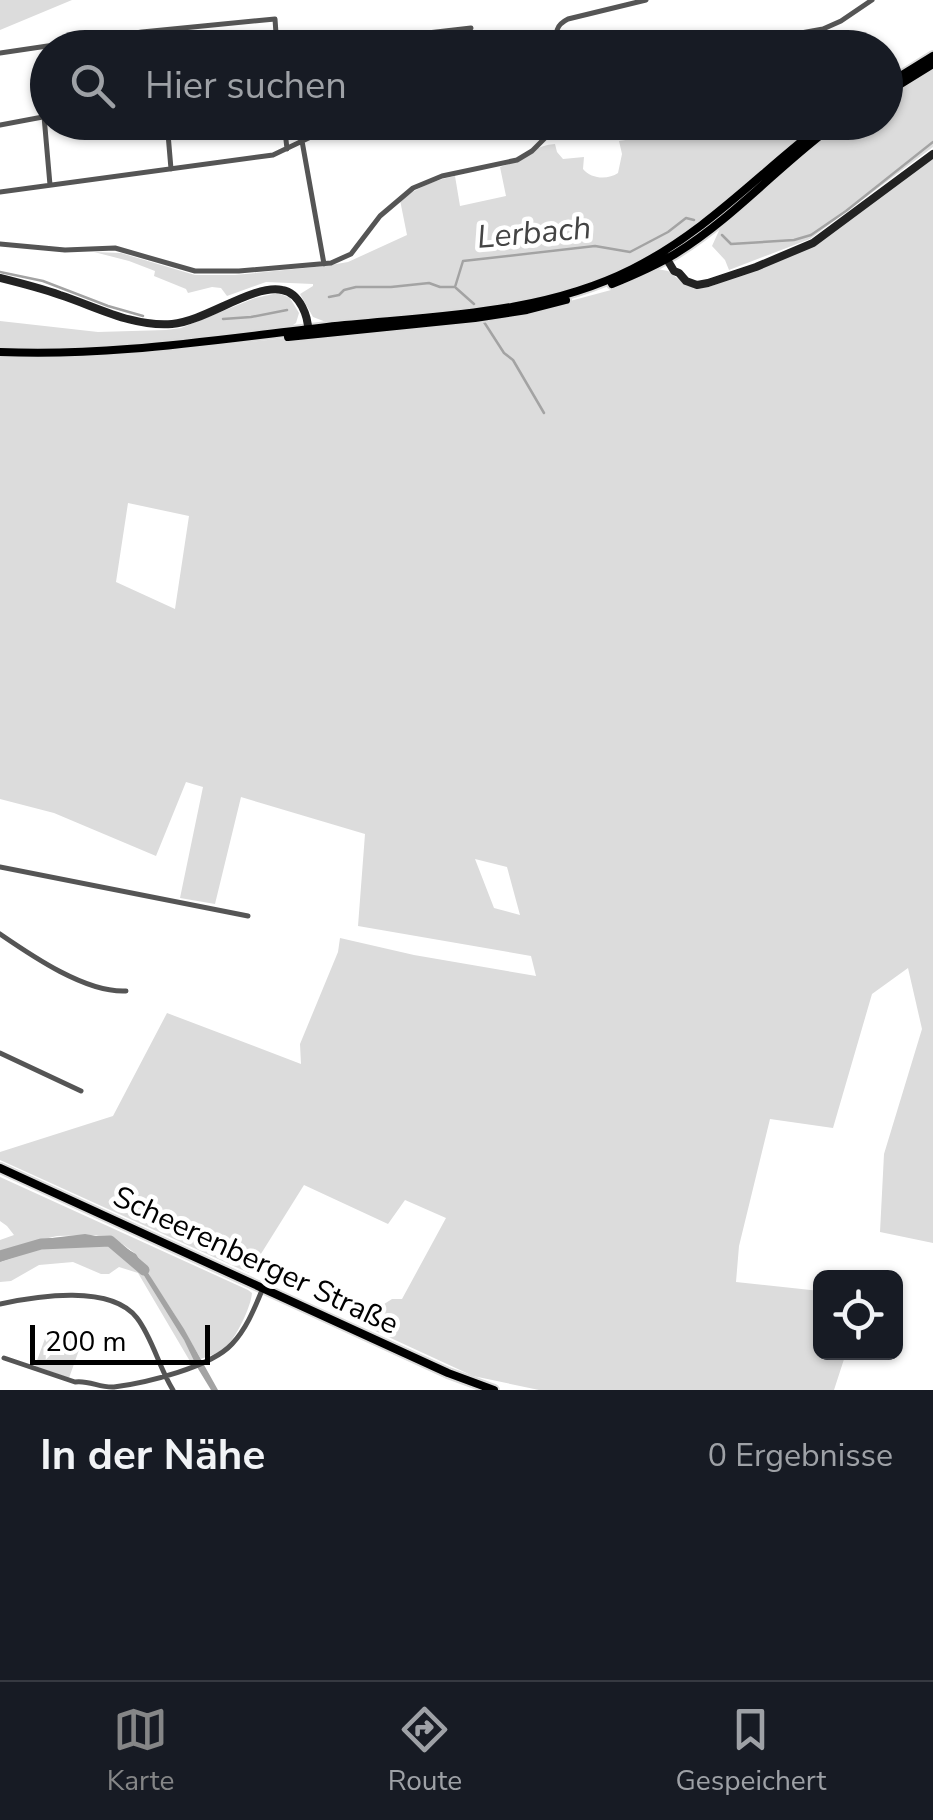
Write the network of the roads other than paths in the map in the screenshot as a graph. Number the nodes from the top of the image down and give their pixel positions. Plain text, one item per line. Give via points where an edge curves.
1 (646, 0) edge
2 (872, 0) edge
3 (471, 28) dead end
4 (162, 30) edge
5 (275, 30) edge
6 (454, 30) edge
7 (556, 30) edge
8 (817, 30) edge
9 (30, 49) edge
10 (0, 53) edge
11 (933, 56) edge
12 (933, 64) edge
13 (903, 74) edge
14 (903, 83) edge
15 (30, 119) edge
16 (0, 125) edge
17 (47, 140) edge
18 (168, 140) edge
19 (286, 140) edge
20 (306, 140) edge
21 (543, 140) edge
22 (805, 140) edge
23 (815, 140) edge
24 (302, 142) junction
25 (287, 149) junction
26 (933, 154) edge
27 (171, 169) junction
28 (50, 185) junction
29 (0, 192) edge
30 (0, 244) edge
31 (671, 259) junction
32 (324, 264) junction
33 (0, 278) edge
34 (307, 332) junction
35 (0, 352) edge
36 (0, 866) edge
37 (248, 916) dead end
38 (0, 934) edge
39 (126, 991) dead end
40 (0, 1053) edge
41 (81, 1090) dead end
42 (0, 1168) edge
43 (262, 1291) junction
44 (0, 1304) edge
45 (4, 1358) dead end
46 (165, 1376) junction
47 (173, 1390) edge
48 (494, 1390) edge

1 - 7 street via 568,19
2 - 8 street
3 - 6 street
4 - 5 street via 275,19
9 - 10 street
11 - 13 main road
12 - 14 main road
15 - 16 street
17 - 28 street
18 - 27 street
19 - 25 street
20 - 24 street
21 - 32 street via 517,160 413,188 351,254
22 - 31 main road
23 - 31 main road
24 - 25 street
24 - 32 street
25 - 27 street
26 - 31 street via 806,246 702,285 689,283
27 - 28 street
28 - 29 street
30 - 32 street via 116,248 195,271
31 - 34 main road via 545,300
31 - 34 main road via 527,310
33 - 34 street via 147,323 191,320 273,289 291,292
34 - 35 main road via 218,344
36 - 37 street
38 - 39 street via 82,981
40 - 41 street
42 - 43 main road, Scheerenberger Straße
43 - 46 street via 225,1351
43 - 48 main road, Scheerenberger Straße
44 - 46 street via 70,1296 121,1305 139,1321
45 - 46 street via 108,1387
46 - 47 street

